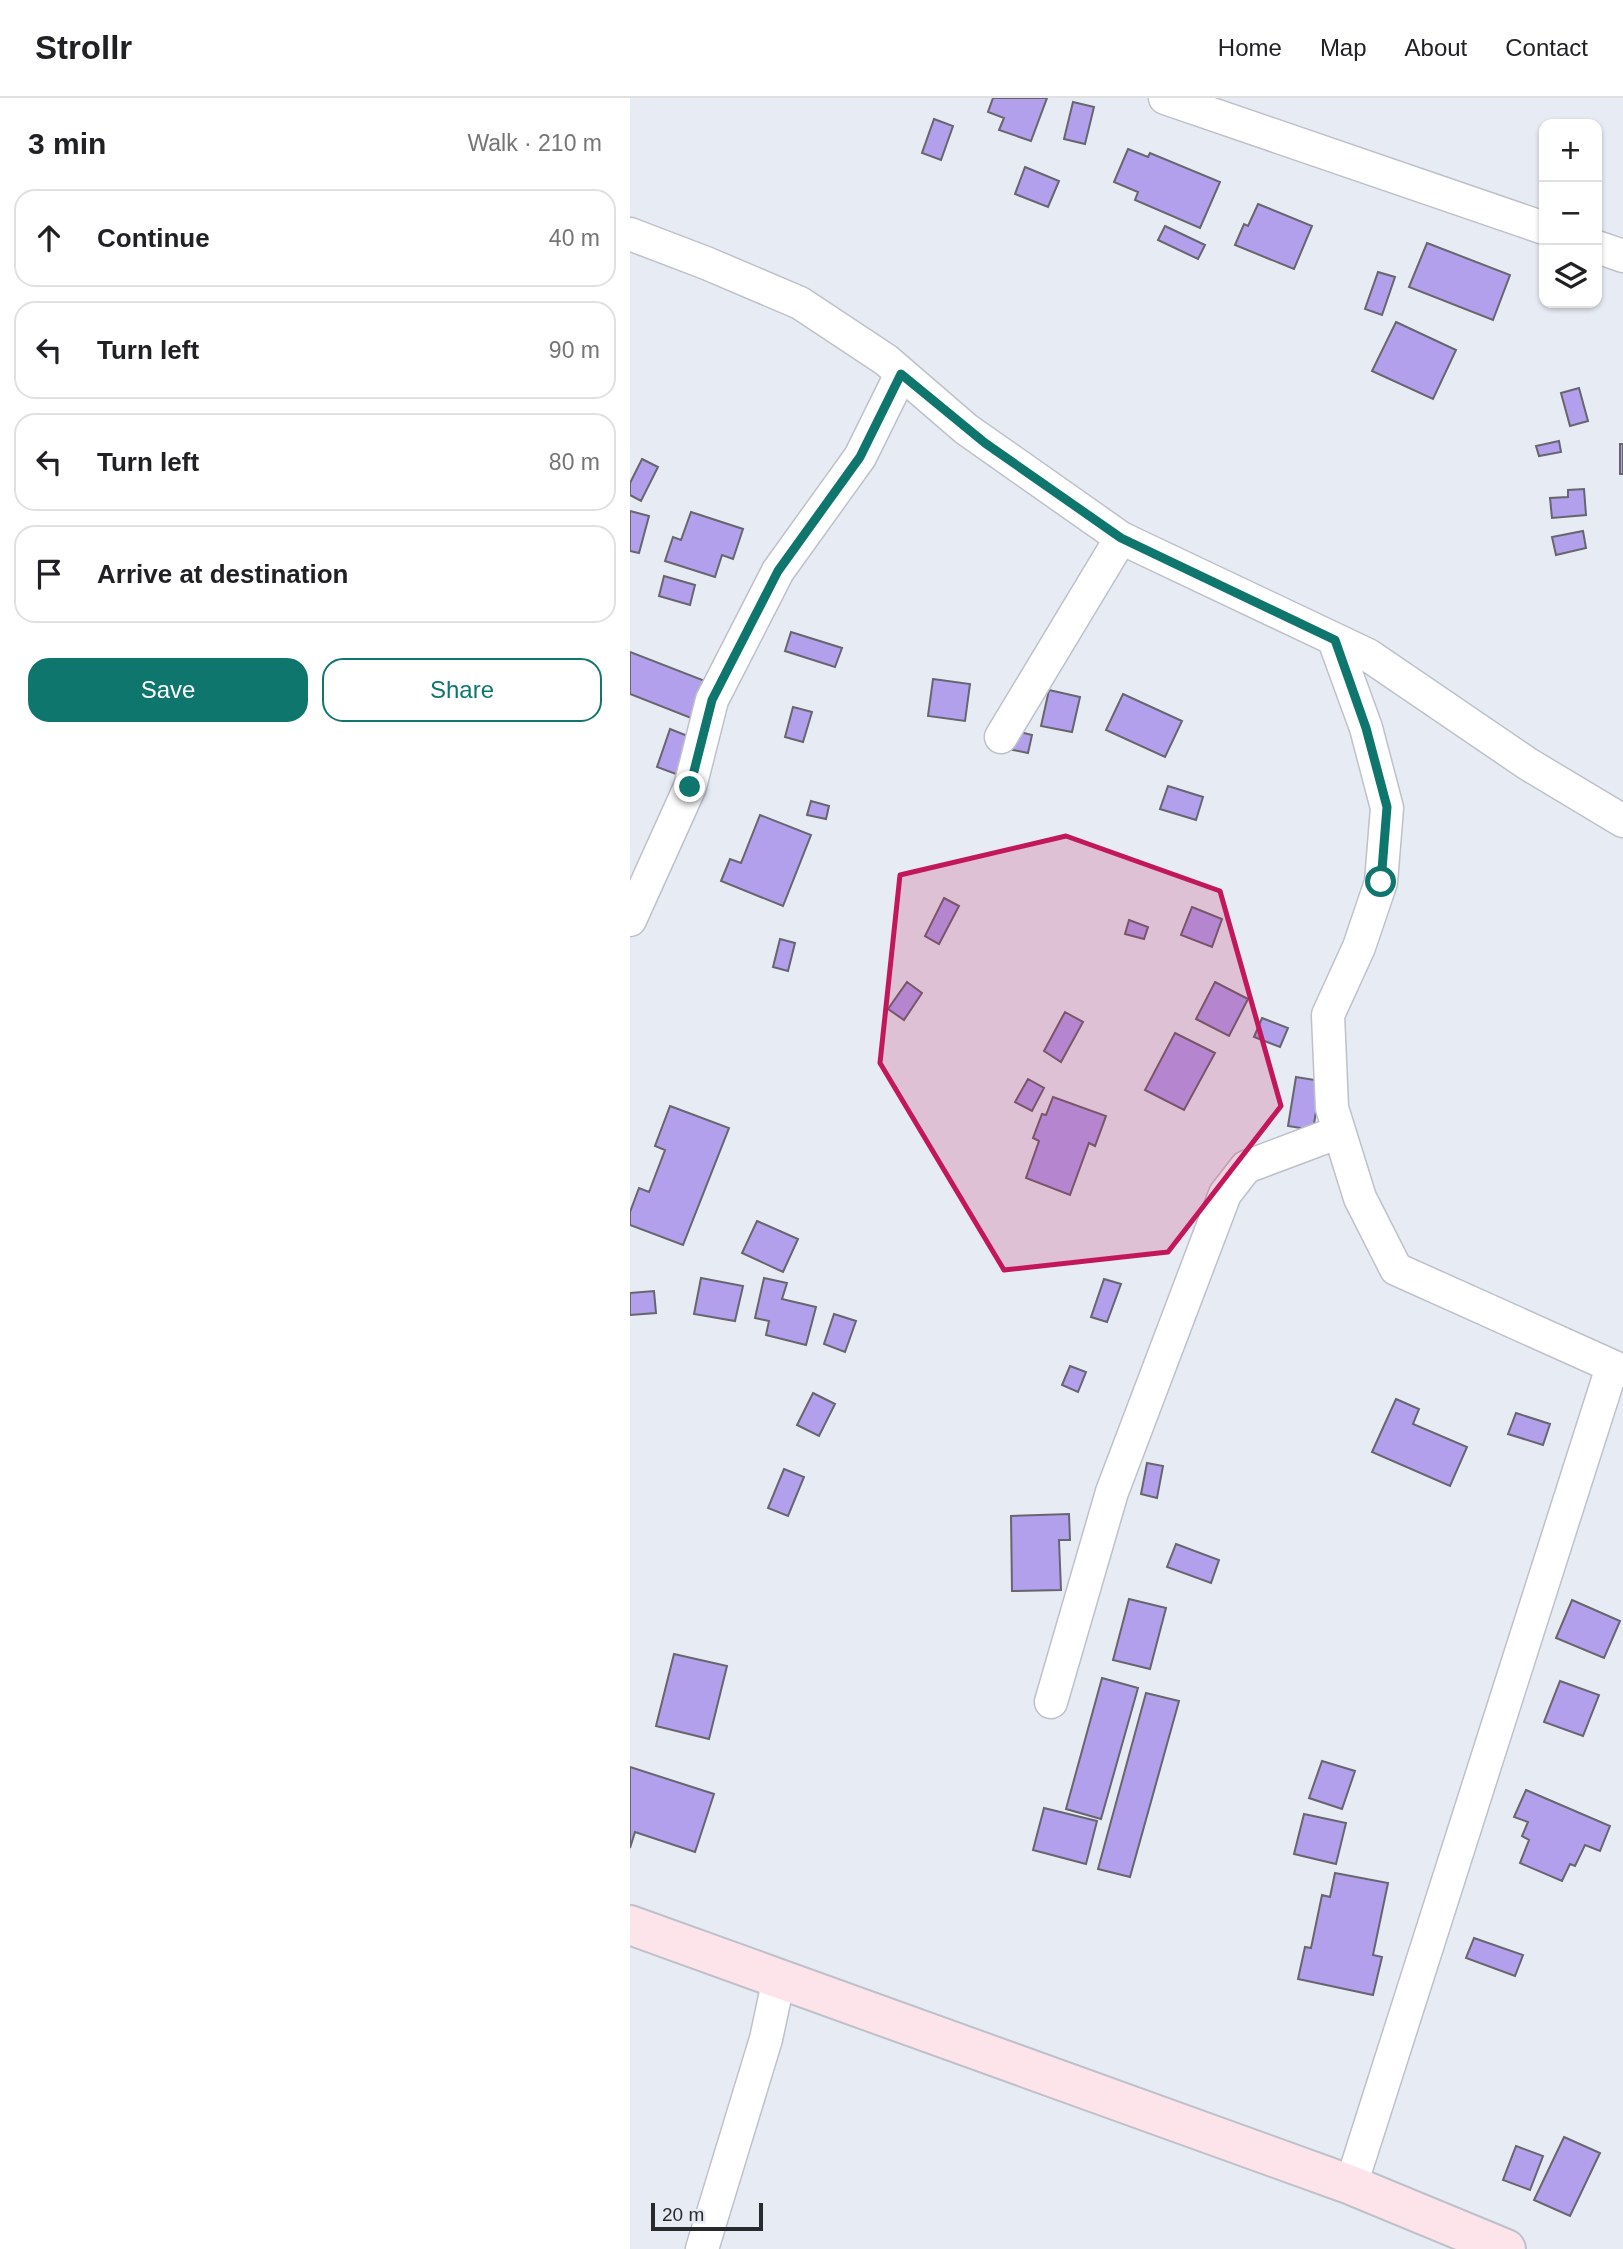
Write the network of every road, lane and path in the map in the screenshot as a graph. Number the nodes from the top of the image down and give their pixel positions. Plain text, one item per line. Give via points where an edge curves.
1 (1165, 98) edge
2 (1539, 226) edge
3 (630, 234) edge
4 (1602, 249) edge
5 (1623, 256) edge
6 (901, 374) junction
7 (1121, 538) junction
8 (1335, 640) junction
9 (1001, 737) dead end
10 (1623, 821) edge
11 (630, 920) edge
12 (1339, 1132) junction
13 (1617, 1369) edge
14 (1051, 1702) dead end
15 (630, 1925) edge
16 (779, 1978) junction
17 (1351, 2185) junction
18 (702, 2249) edge
19 (1506, 2249) edge

1 - 2 street
3 - 6 street via 800,303
4 - 5 street
6 - 7 street via 985,443
6 - 11 street via 860,457 778,571 712,700 690,787
7 - 8 street
7 - 9 street
8 - 10 street via 1368,655 1528,764
8 - 12 street via 1387,807 1381,882 1359,947 1328,1015 1332,1108
12 - 13 street via 1360,1198 1396,1269
12 - 14 street via 1246,1167 1225,1194 1112,1492
13 - 17 street
15 - 16 street
16 - 17 street
16 - 18 street via 766,2039
17 - 19 street

